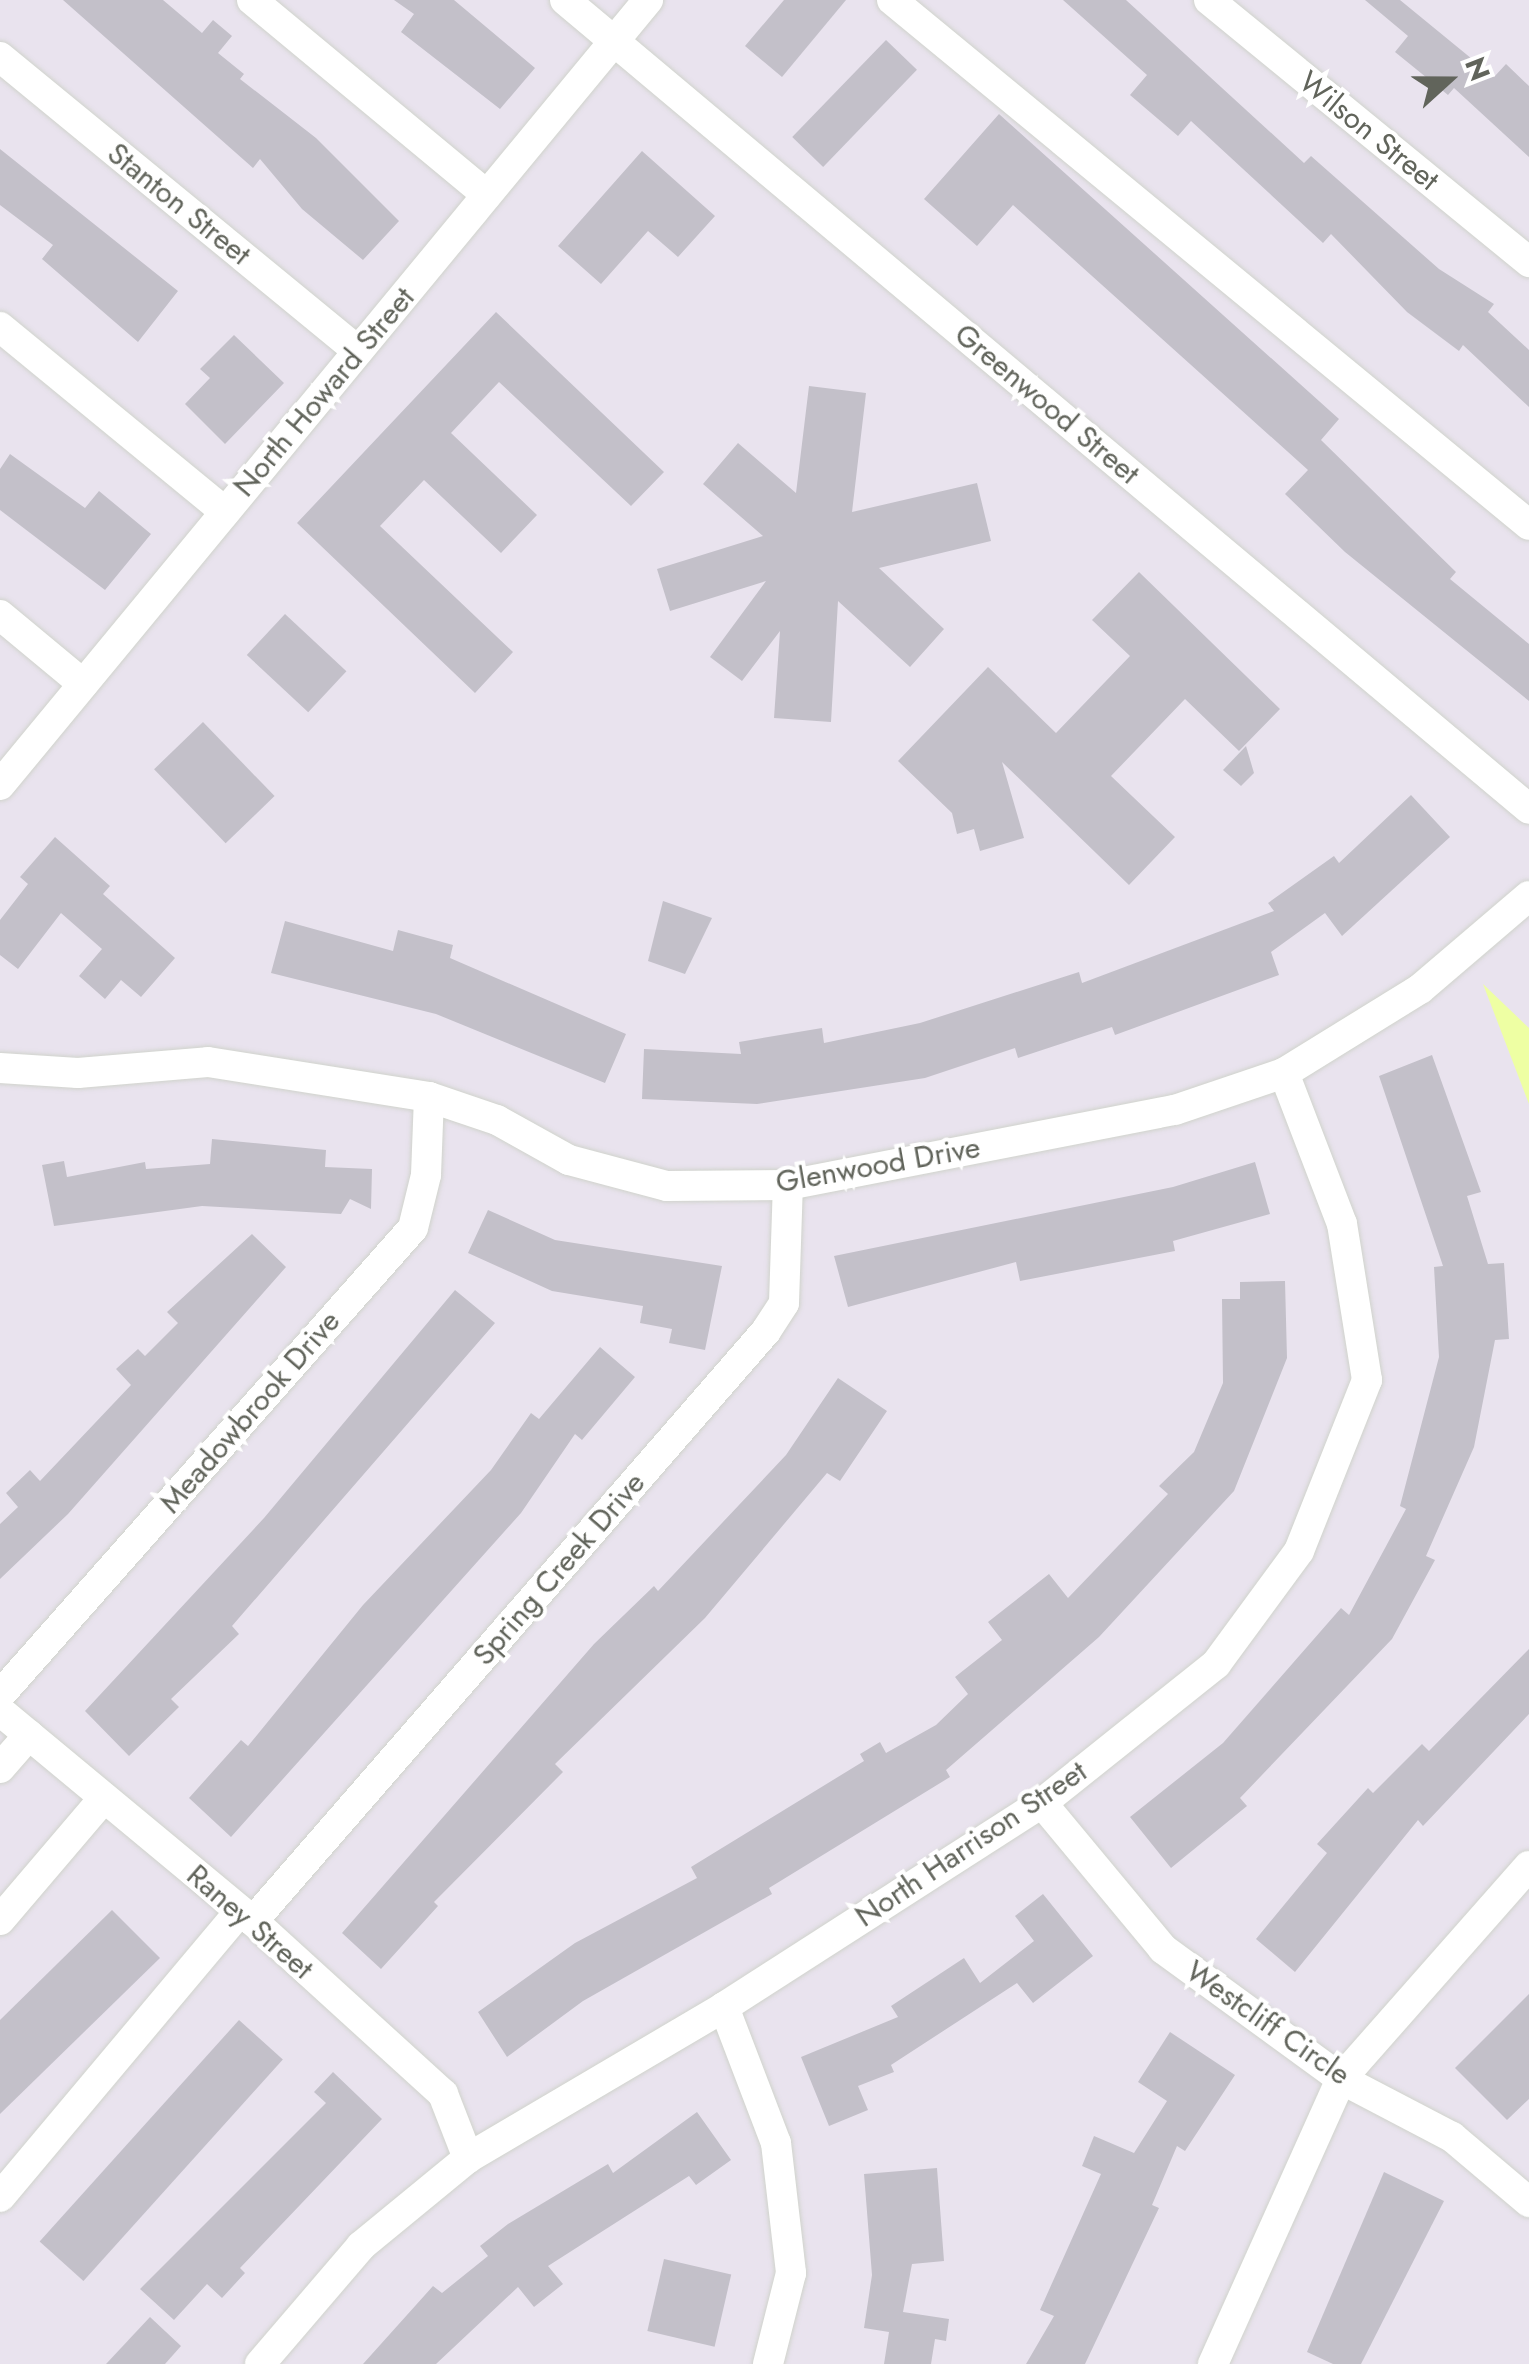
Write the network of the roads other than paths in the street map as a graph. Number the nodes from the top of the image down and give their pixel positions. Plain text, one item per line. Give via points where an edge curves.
1 (252, 0) edge
2 (564, 0) edge
3 (648, 0) edge
4 (892, 0) edge
5 (1209, 0) edge
6 (615, 41) junction
7 (0, 57) edge
8 (488, 195) junction
9 (1529, 262) edge
10 (0, 327) edge
11 (358, 351) junction
12 (225, 512) junction
13 (1529, 525) edge
14 (0, 615) edge
15 (84, 684) junction
16 (0, 784) edge
17 (1529, 809) edge
18 (1529, 896) edge
19 (0, 1068) edge
20 (1284, 1074) junction
21 (429, 1098) junction
22 (788, 1184) junction
23 (0, 1695) edge
24 (0, 1711) edge
25 (29, 1735) junction
26 (0, 1768) edge
27 (104, 1798) junction
28 (1042, 1803) junction
29 (1529, 1866) edge
30 (246, 1916) junction
31 (0, 1920) edge
32 (724, 2007) junction
33 (1341, 2078) junction
34 (468, 2158) junction
35 (0, 2197) edge
36 (1529, 2202) edge
37 (260, 2364) edge
38 (768, 2364) edge
39 (1213, 2364) edge

1 - 8 street
2 - 6 street, Greenwood Street
3 - 6 street, North Howard Street
4 - 13 street
5 - 9 street, Wilson Street
6 - 8 street, North Howard Street
6 - 17 street, Greenwood Street
7 - 11 street, Stanton Street
8 - 11 street, North Howard Street
10 - 12 street
11 - 12 street, North Howard Street
12 - 15 street, North Howard Street
14 - 15 street
15 - 16 street, North Howard Street
18 - 20 street, Glenwood Drive via 1420,988
19 - 21 street, Glenwood Drive via 78,1072 208,1062
20 - 22 street, Glenwood Drive via 1176,1110
20 - 28 street, North Harrison Street via 1342,1224 1366,1380 1299,1551 1216,1664
21 - 22 street, Glenwood Drive via 497,1120 568,1160 667,1186
21 - 23 street, Meadowbrook Drive via 426,1175 412,1228
22 - 30 street, Spring Creek Drive via 784,1304 766,1331
24 - 25 street, Raney Street
25 - 26 street
25 - 27 street, Raney Street
27 - 30 street, Raney Street
27 - 31 street
28 - 32 street, North Harrison Street
28 - 33 street, Westcliff Circle via 1163,1949
29 - 33 street
30 - 34 street, Raney Street via 443,2094
30 - 35 street, Spring Creek Drive
32 - 34 street, North Harrison Street
32 - 38 street via 776,2143 791,2272
33 - 36 street, Westcliff Circle via 1452,2137
33 - 39 street
34 - 37 street, North Harrison Street via 361,2246

